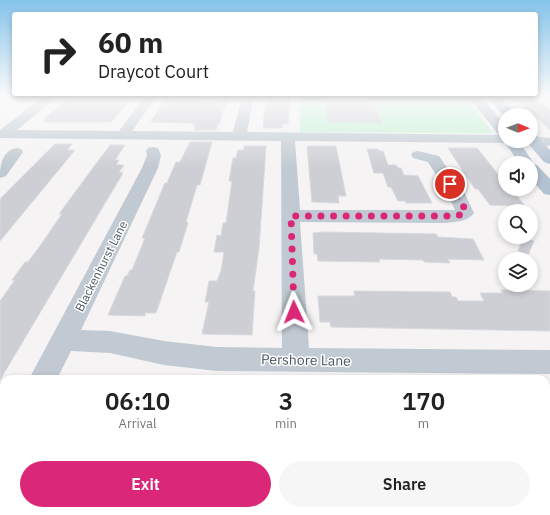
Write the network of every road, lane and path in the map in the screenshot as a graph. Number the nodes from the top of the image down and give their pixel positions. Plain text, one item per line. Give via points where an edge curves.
1 (20, 120) edge
2 (134, 120) edge
3 (243, 120) edge
4 (2, 134) edge
5 (122, 136) junction
6 (239, 137) junction
7 (288, 137) junction
8 (550, 137) edge
9 (538, 138) edge
10 (498, 139) edge
11 (538, 140) edge
12 (550, 142) edge
13 (538, 146) edge
14 (153, 151) dead end
15 (16, 152) dead end
16 (418, 155) dead end
17 (550, 159) edge
18 (0, 173) edge
19 (538, 176) edge
20 (550, 190) edge
21 (291, 216) junction
22 (63, 340) junction
23 (296, 359) junction
24 (550, 362) edge
25 (45, 375) edge

1 - 4 street
2 - 5 street
3 - 6 street
4 - 5 street
5 - 6 street
6 - 7 street
7 - 10 street
7 - 21 street
8 - 9 street
11 - 12 street
13 - 17 main road
14 - 22 street, Blackenhurst Lane via 150,168
15 - 18 street
16 - 21 street via 434,159 458,196 465,213 446,217
19 - 20 main road
21 - 23 street
22 - 23 street, Pershore Lane via 110,342 164,353 217,359
22 - 25 street, Blackenhurst Lane
23 - 24 street, Pershore Lane

